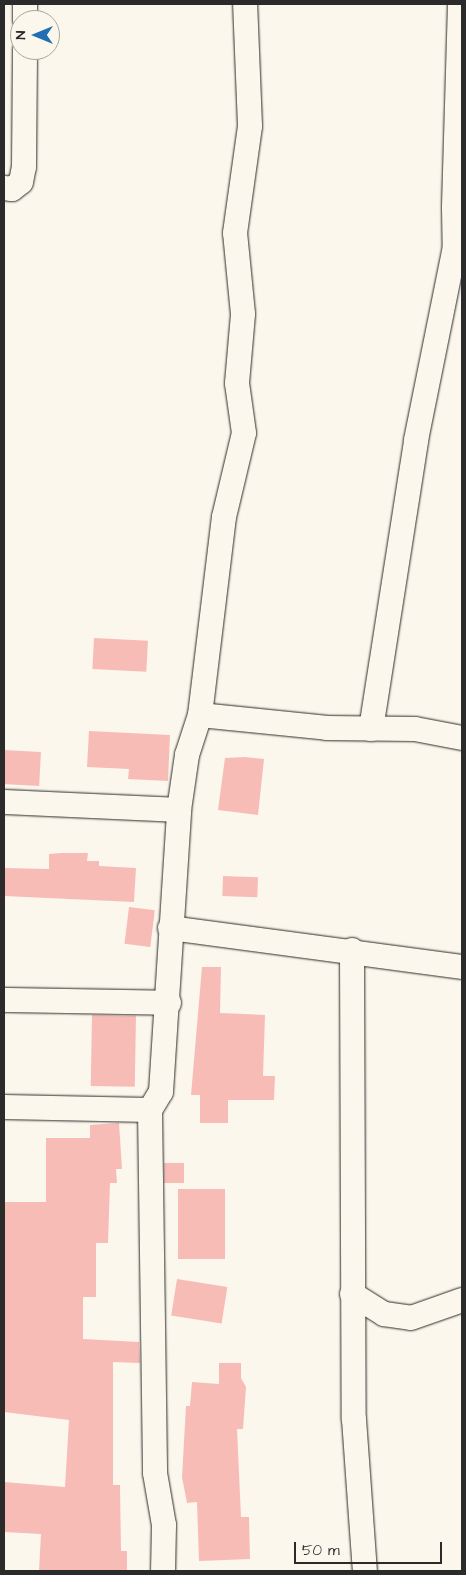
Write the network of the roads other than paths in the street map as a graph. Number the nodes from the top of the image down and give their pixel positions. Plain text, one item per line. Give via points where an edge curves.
1 (245, 4) edge
2 (460, 4) edge
3 (25, 60) edge
4 (4, 188) edge
5 (459, 252) edge
6 (200, 715) junction
7 (371, 729) junction
8 (462, 738) edge
9 (4, 802) edge
10 (179, 810) junction
11 (170, 928) junction
12 (352, 950) junction
13 (462, 968) edge
14 (4, 1000) edge
15 (168, 1003) junction
16 (4, 1107) edge
17 (150, 1110) junction
18 (352, 1294) junction
19 (462, 1300) edge
20 (163, 1571) edge
21 (366, 1571) edge

1 - 6 street via 250,134 235,233 243,314 238,383 244,434 224,517
2 - 5 street
3 - 4 street via 24,167 21,182 12,189
5 - 7 street via 416,440
6 - 7 street
6 - 10 street via 187,755
7 - 8 street via 415,729
9 - 10 street
10 - 11 street
11 - 12 street
11 - 15 street
12 - 13 street
12 - 18 street
14 - 15 street
15 - 17 street via 161,1092
16 - 17 street
17 - 20 street via 155,1473 164,1525
18 - 19 street via 384,1314 411,1318
18 - 21 street via 354,1420

